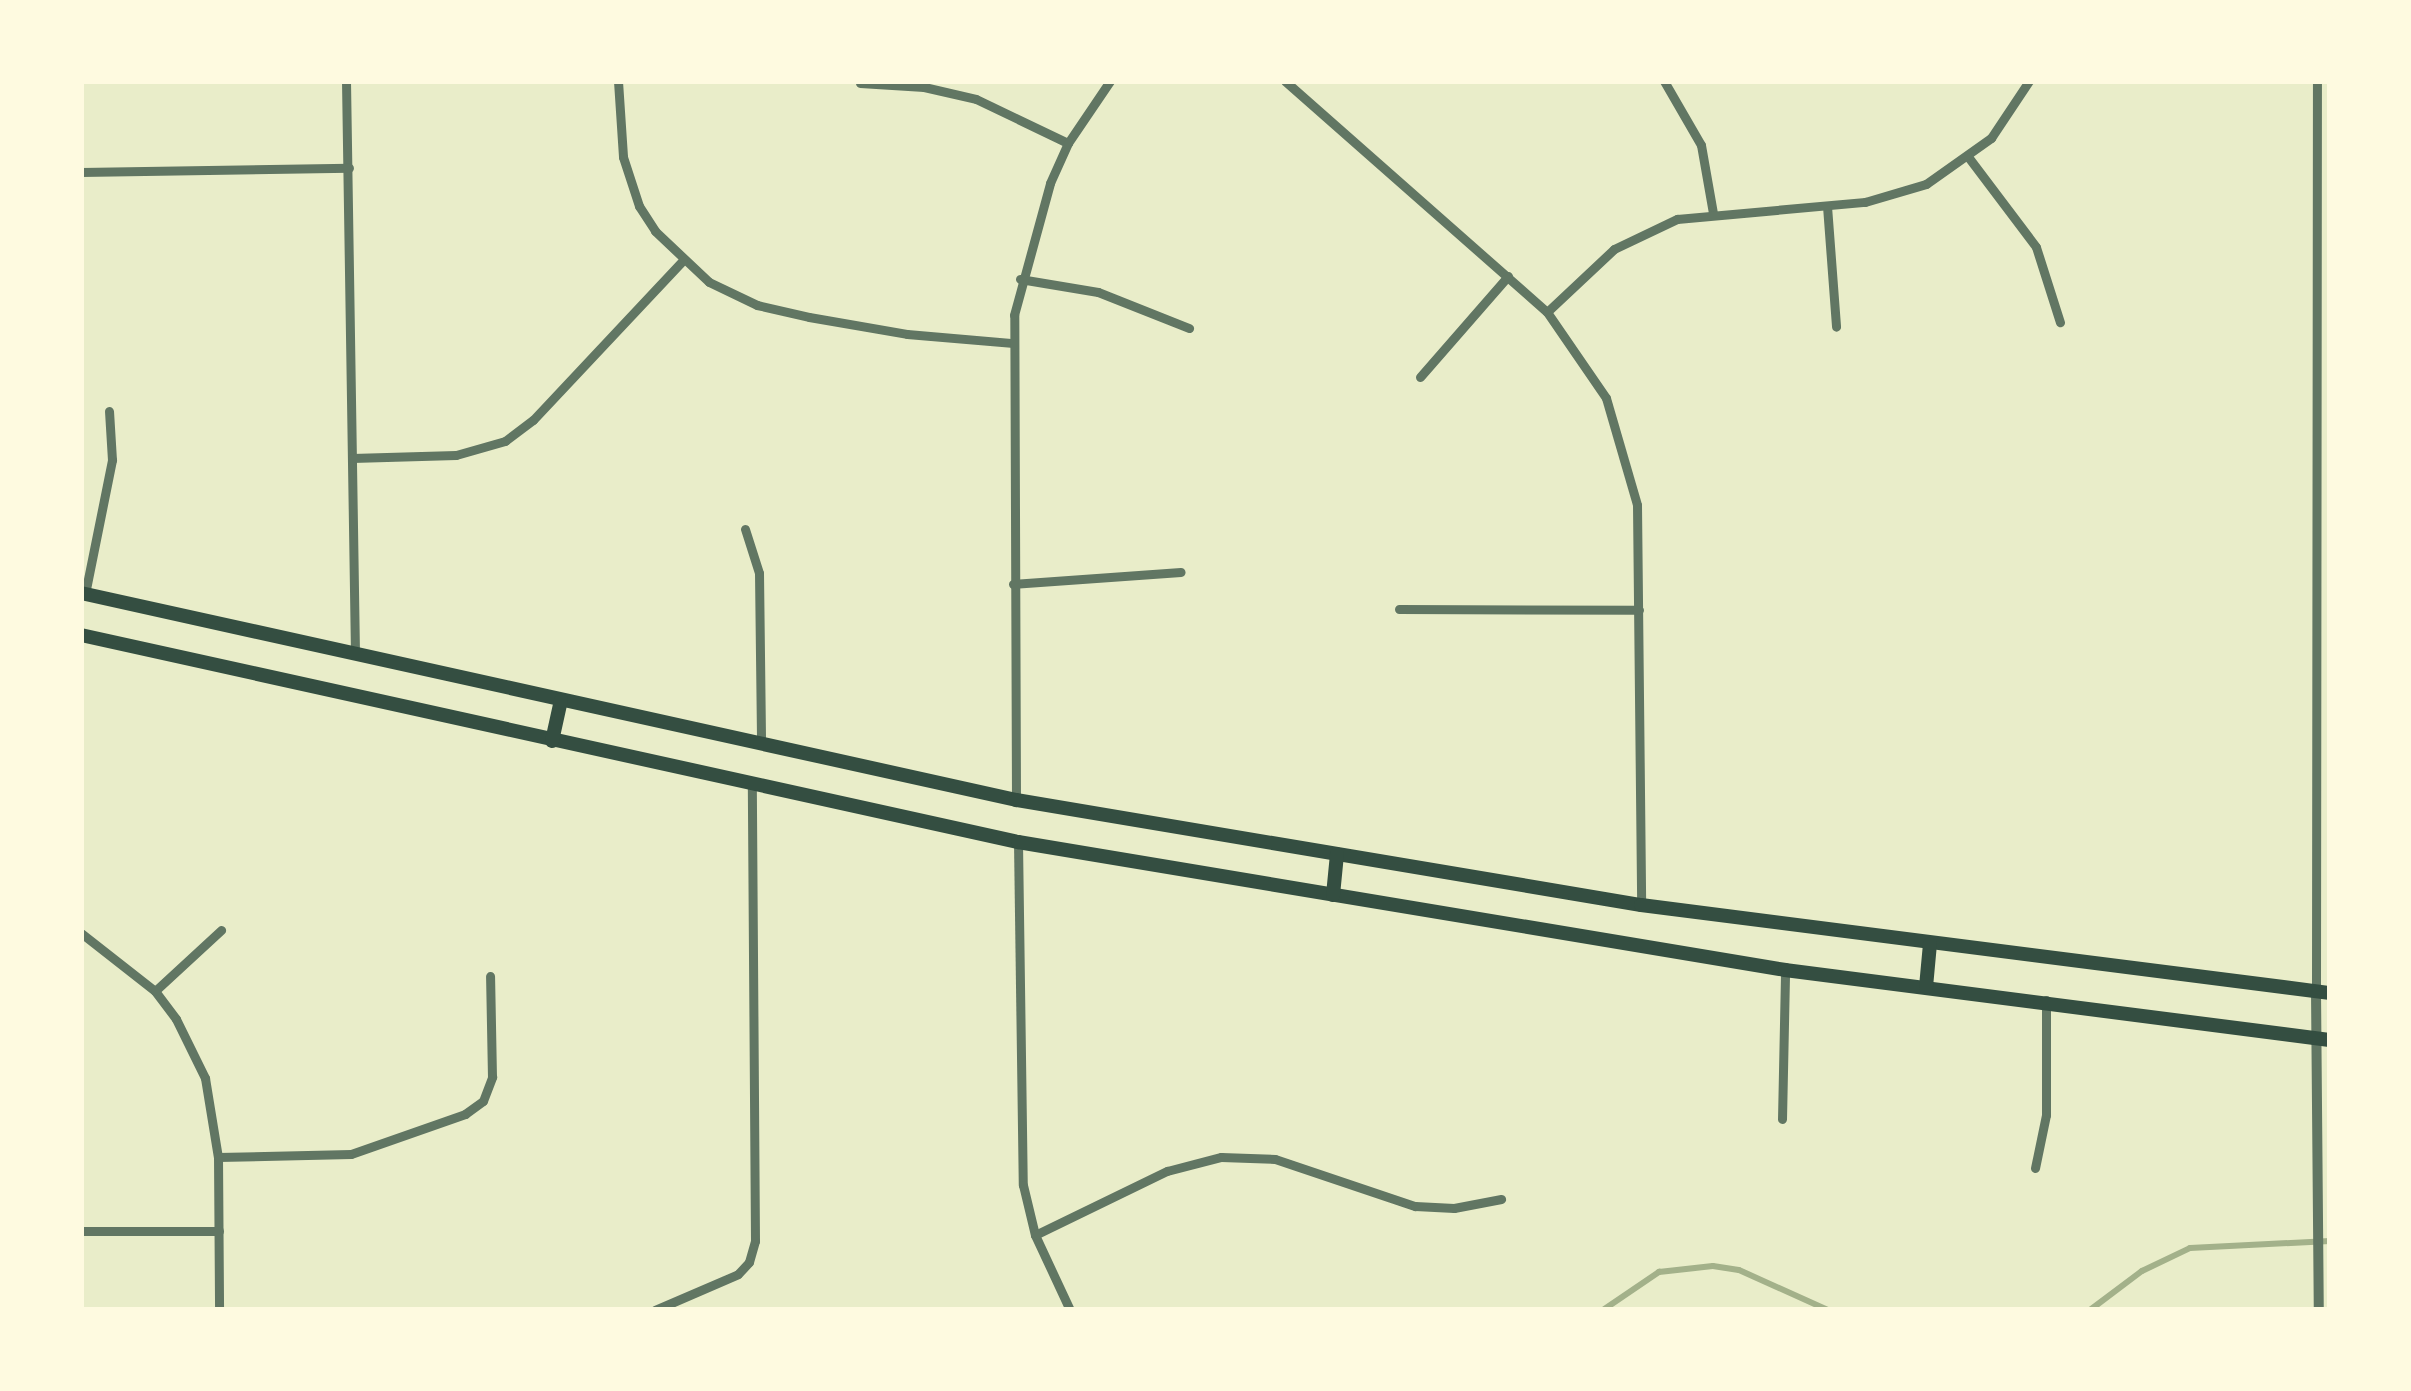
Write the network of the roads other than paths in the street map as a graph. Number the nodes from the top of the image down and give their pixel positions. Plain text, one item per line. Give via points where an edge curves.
1 (346, 81) edge
2 (618, 81) edge
3 (1110, 81) edge
4 (1285, 81) edge
5 (1664, 81) edge
6 (2029, 81) edge
7 (2317, 81) edge
8 (860, 83) edge
9 (1068, 143) junction
10 (1969, 158) junction
11 (349, 168) junction
12 (81, 172) edge
13 (1827, 206) junction
14 (1713, 213) junction
15 (682, 260) junction
16 (2324, 267) edge
17 (1508, 276) junction
18 (1020, 279) junction
19 (1547, 312) junction
20 (2060, 322) dead end
21 (1836, 327) dead end
22 (1189, 328) dead end
23 (1011, 343) junction
24 (1420, 377) dead end
25 (109, 411) dead end
26 (352, 458) junction
27 (2324, 520) edge
28 (746, 529) dead end
29 (1181, 572) dead end
30 (1013, 584) junction
31 (83, 594) edge
32 (1399, 609) dead end
33 (1639, 610) junction
34 (81, 635) edge
35 (355, 654) junction
36 (561, 700) junction
37 (552, 741) junction
38 (761, 745) junction
39 (2324, 766) edge
40 (752, 785) junction
41 (1016, 800) junction
42 (1018, 842) junction
43 (1337, 854) junction
44 (1333, 896) junction
45 (1641, 905) junction
46 (221, 930) dead end
47 (81, 933) edge
48 (1930, 944) junction
49 (1786, 970) junction
50 (490, 976) dead end
51 (1926, 987) junction
52 (155, 991) junction
53 (2323, 992) edge
54 (2046, 1000) junction
55 (2324, 1039) edge
56 (1782, 1119) dead end
57 (218, 1157) junction
58 (2035, 1168) dead end
59 (1501, 1198) dead end
60 (219, 1231) junction
61 (81, 1232) edge
62 (1035, 1235) junction
63 (219, 1310) edge
64 (655, 1310) edge
65 (1070, 1310) edge
66 (2319, 1310) edge

1 - 11 street
2 - 15 street via 629,183
3 - 9 street
4 - 17 street
5 - 14 street via 1701,146
6 - 10 street via 2010,117
7 - 16 street
8 - 9 street via 976,99
9 - 18 street
10 - 13 street via 1909,191
10 - 20 street via 2036,247
11 - 12 street
11 - 26 street
13 - 14 street
13 - 21 street
14 - 19 street via 1677,219 1614,249
15 - 23 street via 731,295 771,308 907,334
15 - 26 street via 506,441 456,455
16 - 27 street
17 - 19 street
17 - 24 street
18 - 22 street via 1098,292
18 - 23 street
19 - 33 street via 1591,370 1623,445 1637,506
23 - 30 street
25 - 31 street via 112,460
26 - 35 street
27 - 39 street
28 - 38 street via 759,573
29 - 30 street
30 - 41 street
31 - 35 main road
32 - 33 street
33 - 45 street
34 - 37 main road
35 - 36 main road
36 - 37 main road
36 - 38 main road
37 - 40 main road
38 - 41 main road
39 - 53 street
40 - 42 main road
40 - 64 street via 755,1241 738,1274
41 - 43 main road
42 - 44 main road
42 - 62 street via 1020,1153
43 - 44 main road
43 - 45 main road
44 - 49 main road
45 - 48 main road
46 - 52 street
47 - 52 street
48 - 51 main road
48 - 53 main road
49 - 51 main road
49 - 56 street
50 - 57 street via 492,1077 483,1101 466,1114 351,1154
51 - 54 main road
52 - 57 street via 205,1078
53 - 55 street
54 - 55 main road
54 - 58 street via 2046,1115
55 - 66 street
57 - 60 street
59 - 62 street via 1415,1206 1275,1159 1222,1157 1167,1171
60 - 61 street
60 - 63 street
62 - 65 street

